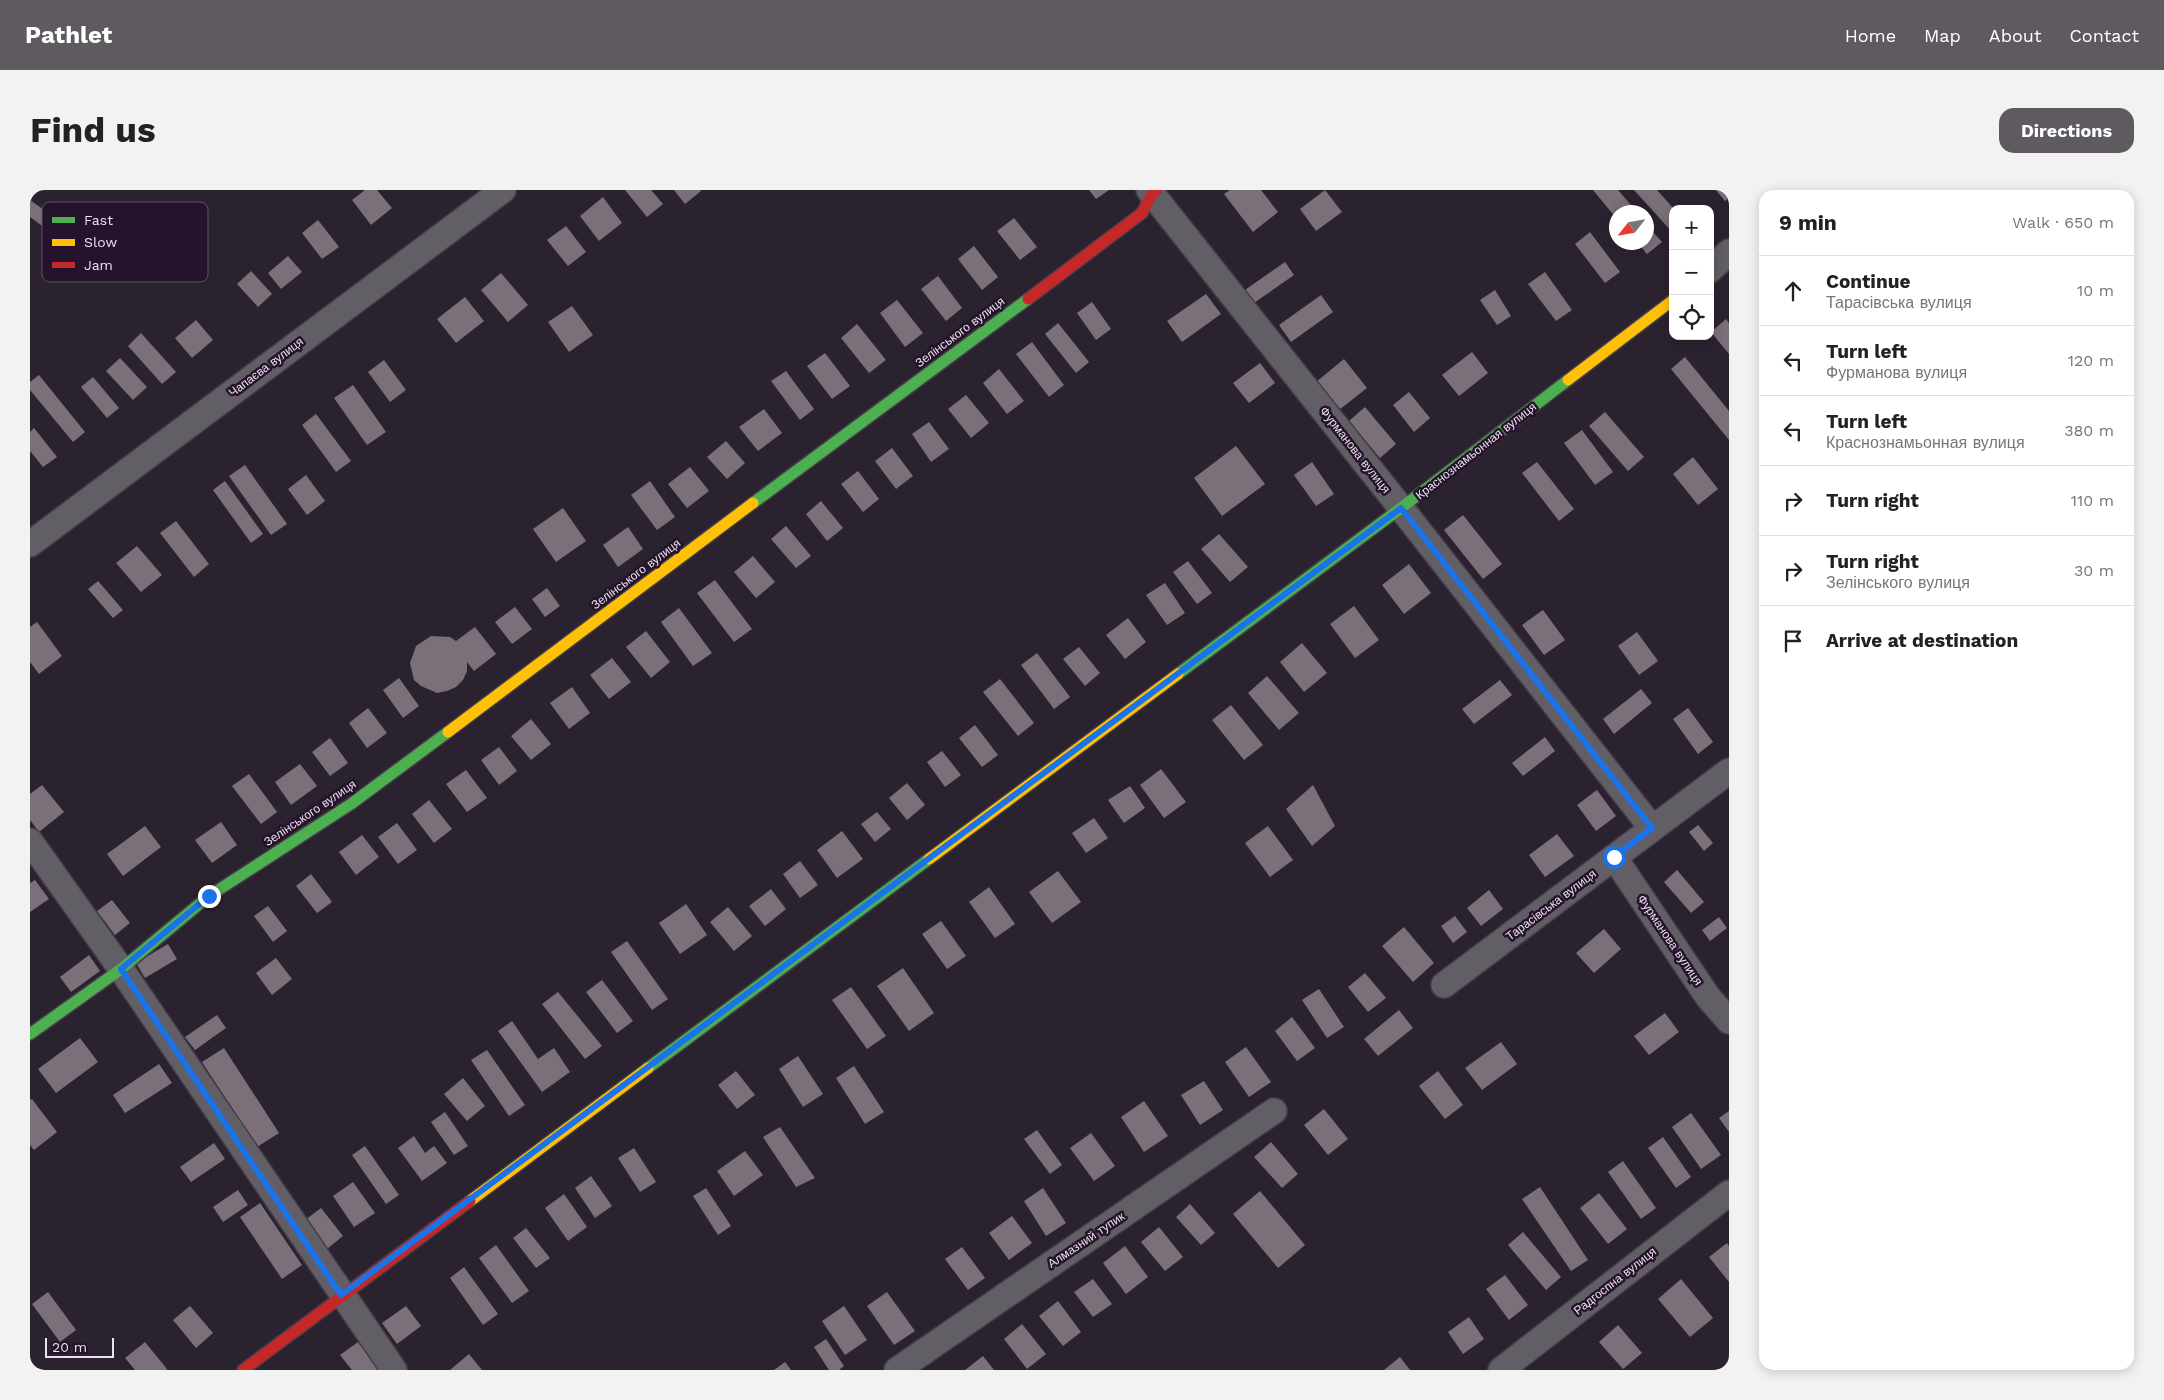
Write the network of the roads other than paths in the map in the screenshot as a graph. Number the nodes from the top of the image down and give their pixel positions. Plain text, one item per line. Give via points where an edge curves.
1 (503, 190) edge
2 (1152, 191) edge
3 (1729, 252) edge
4 (1714, 266) edge
5 (1669, 303) edge
6 (1401, 508) junction
7 (30, 544) edge
8 (1729, 771) edge
9 (1652, 828) junction
10 (30, 841) edge
11 (1614, 857) junction
12 (121, 969) junction
13 (1444, 985) dead end
14 (1729, 1021) edge
15 (30, 1034) edge
16 (1274, 1111) dead end
17 (1729, 1193) edge
18 (341, 1295) junction
19 (243, 1370) edge
20 (394, 1370) edge
21 (898, 1370) edge
22 (1501, 1370) edge

1 - 7 street, Чапаєва вулиця
2 - 6 street, Фурманова вулиця
2 - 12 street, Зелінського вулиця via 1142,213 351,804 209,896
3 - 4 street
5 - 6 street, Краснознамьонная вулиця
6 - 9 street, Фурманова вулиця
6 - 18 street, Краснознамьонная вулиця
8 - 9 street, Тарасівська вулиця
9 - 11 street, Тарасівська вулиця
10 - 12 street
11 - 13 street, Тарасівська вулиця
11 - 14 street, Фурманова вулиця via 1708,997
12 - 15 street, Зелінського вулиця
12 - 18 street
16 - 21 street, Алмазний тупик
17 - 22 street, Радгоспна вулиця
18 - 19 street, Краснознамьонная вулиця
18 - 20 street

